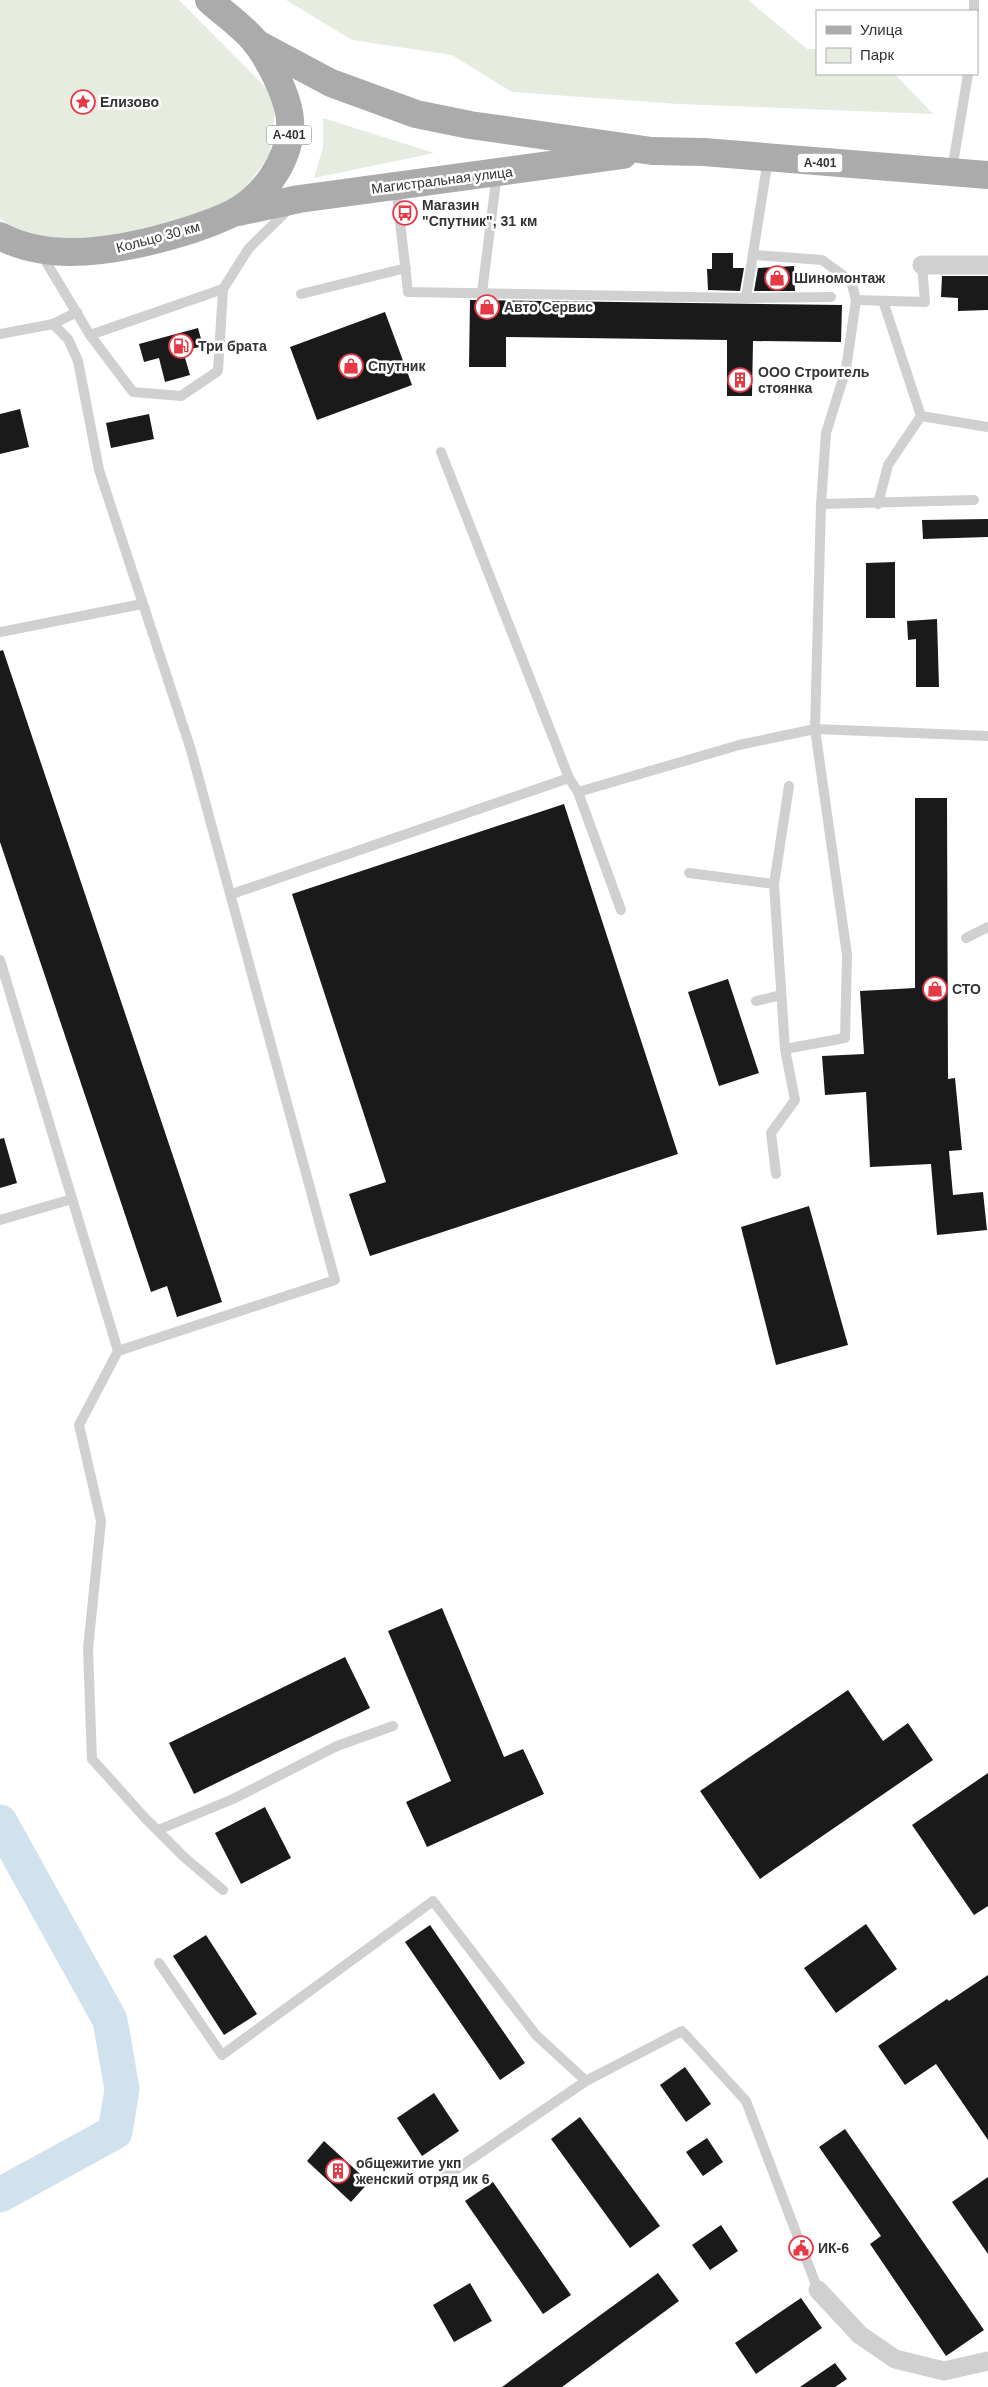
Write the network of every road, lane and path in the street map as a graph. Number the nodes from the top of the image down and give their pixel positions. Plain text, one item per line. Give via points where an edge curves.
1 (209, 0) edge
2 (256, 43) junction
3 (968, 75) edge
4 (652, 151) junction
5 (768, 158) junction
6 (497, 173) junction
7 (951, 174) junction
8 (988, 175) edge
9 (396, 185) junction
10 (299, 199) junction
11 (232, 214) junction
12 (0, 236) edge
13 (0, 244) edge
14 (38, 249) junction
15 (754, 255) junction
16 (922, 265) joint
17 (988, 265) edge
18 (406, 268) junction
19 (223, 289) junction
20 (482, 293) junction
21 (301, 294) dead end
22 (831, 297) dead end
23 (746, 298) junction
24 (856, 300) junction
25 (883, 301) junction
26 (77, 312) junction
27 (53, 324) junction
28 (0, 334) edge
29 (90, 335) junction
30 (922, 416) junction
31 (988, 427) edge
32 (441, 452) dead end
33 (974, 500) dead end
34 (821, 504) junction
35 (878, 504) junction
36 (142, 604) junction
37 (0, 632) edge
38 (815, 730) junction
39 (988, 736) edge
40 (569, 778) junction
41 (789, 786) dead end
42 (578, 792) junction
43 (689, 873) dead end
44 (774, 884) junction
45 (232, 894) junction
46 (621, 910) dead end
47 (988, 927) edge
48 (966, 938) dead end
49 (0, 960) edge
50 (2, 977) edge
51 (781, 995) junction
52 (756, 1001) dead end
53 (785, 1049) junction
54 (776, 1174) dead end
55 (72, 1199) junction
56 (0, 1220) edge
57 (118, 1351) junction
58 (393, 1726) dead end
59 (158, 1830) junction
60 (223, 1890) dead end
61 (160, 1963) dead end
62 (586, 2081) junction
63 (442, 2179) dead end
64 (818, 2290) joint
65 (988, 2361) edge

1 - 2 main road, Кольцо 30 км / А-401
2 - 4 main road, Магистральная улица / А-401 via 331,82 416,114 470,125
2 - 11 main road, Кольцо 30 км / А-401 via 283,94 290,128 282,158 270,180 256,196
3 - 7 lane
4 - 5 main road, Магистральная улица / А-401
4 - 6 main road, Магистральная улица / А-401
5 - 7 main road, Магистральная улица / А-401
5 - 15 lane
6 - 9 main road, Магистральная улица / А-401
6 - 20 lane
7 - 8 main road, Магистральная улица / А-401
9 - 10 main road, Магистральная улица / А-401
9 - 18 lane
10 - 11 main road, Магистральная улица / А-401
10 - 19 lane via 249,248
11 - 14 main road, Кольцо 30 км / А-401 via 190,231 96,252
12 - 14 main road, Кольцо 30 км / А-401 via 18,246
13 - 14 main road
14 - 26 lane
15 - 23 lane
15 - 24 lane via 822,260 850,281
16 - 17 street
16 - 25 lane via 925,302
18 - 20 lane via 408,292
18 - 21 lane
19 - 29 lane
19 - 29 lane via 218,371 181,396 133,392
20 - 23 lane
22 - 23 lane
24 - 25 lane
24 - 34 lane via 846,369 826,433
25 - 30 lane
26 - 27 lane
26 - 29 lane
27 - 28 lane
27 - 36 lane via 68,339 78,361 100,470
30 - 31 lane
30 - 35 lane via 888,465
32 - 40 lane
33 - 35 lane
34 - 35 lane
34 - 38 lane
36 - 37 lane
36 - 45 lane via 191,750
38 - 39 lane
38 - 42 lane via 739,745
38 - 53 lane via 847,955 845,1038
40 - 42 lane
40 - 45 lane
41 - 44 lane
42 - 46 lane
43 - 44 lane
44 - 51 lane
45 - 57 lane via 335,1280
47 - 48 lane
49 - 50 lane
50 - 55 lane
51 - 52 lane
51 - 53 lane
53 - 54 lane via 795,1100 772,1133
55 - 56 lane
55 - 57 lane
57 - 59 lane via 79,1425 100,1521 88,1649 92,1759
58 - 59 lane via 337,1746 233,1799
59 - 60 lane
61 - 62 lane via 222,2055 433,1901 536,2035
62 - 63 lane
62 - 64 lane via 682,2032 746,2101
64 - 65 street via 860,2335 895,2358 944,2371

